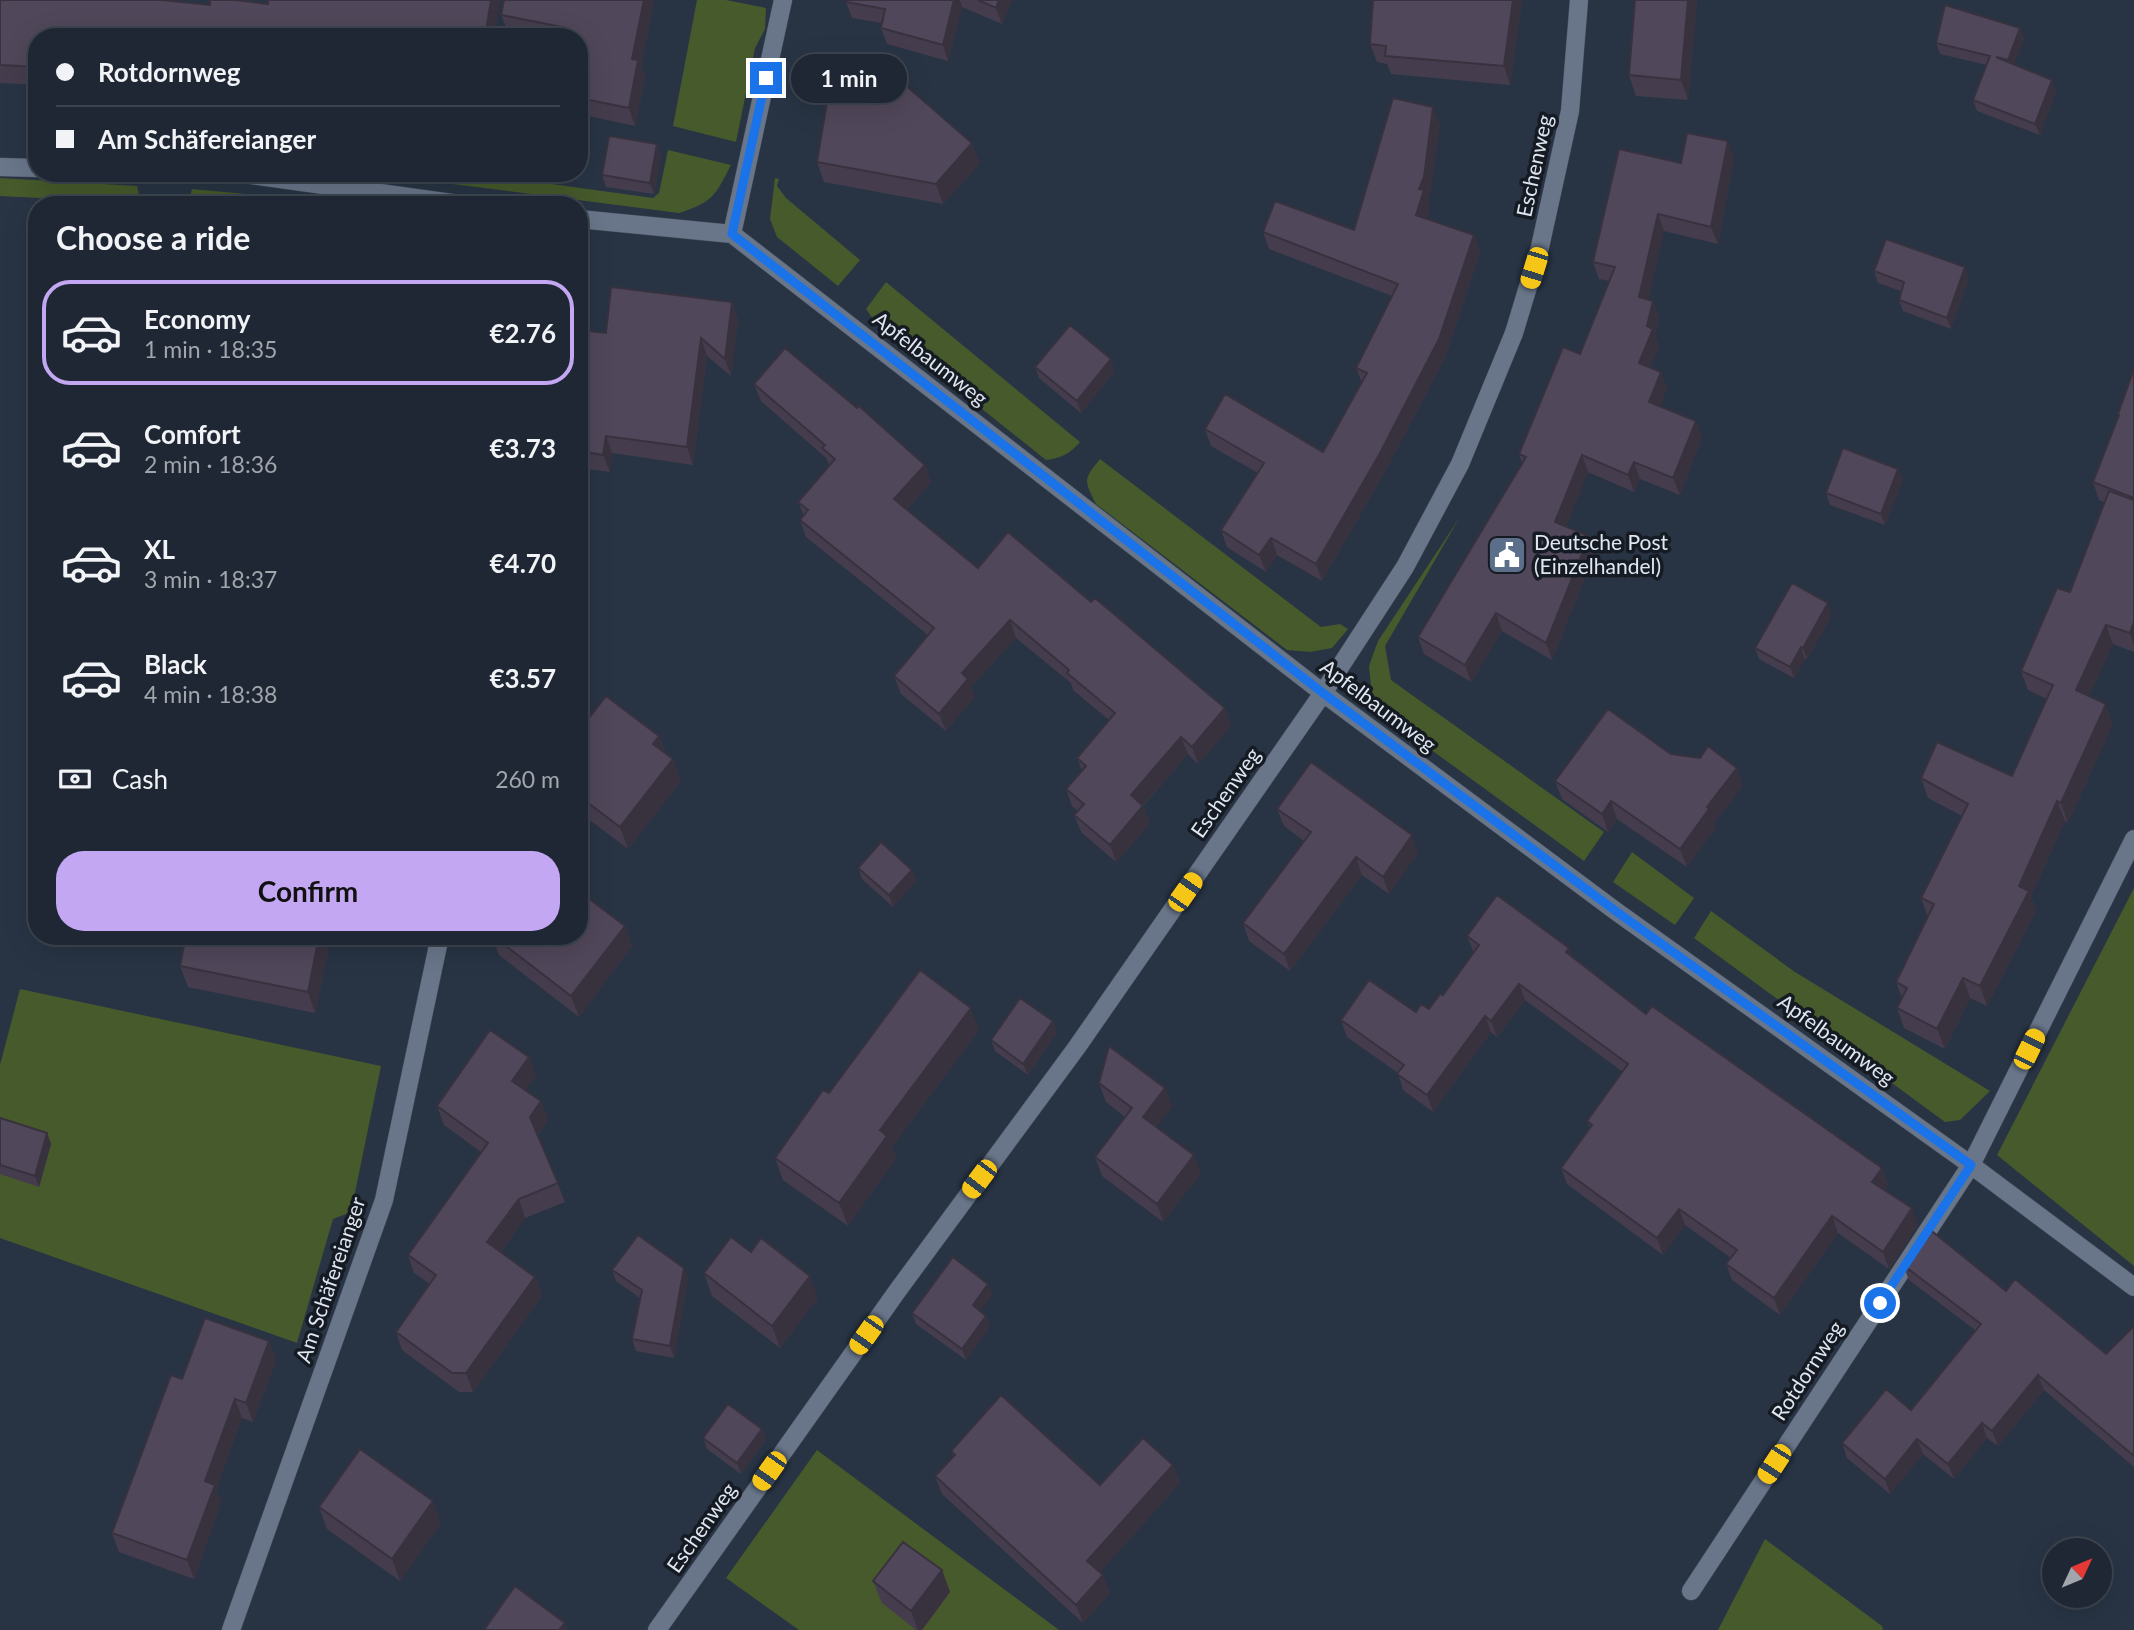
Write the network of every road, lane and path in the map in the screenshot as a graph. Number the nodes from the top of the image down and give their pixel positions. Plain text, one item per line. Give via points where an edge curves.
1 (783, 0) edge
2 (1579, 0) edge
3 (0, 167) edge
4 (28, 167) edge
5 (301, 182) edge
6 (402, 196) edge
7 (588, 220) edge
8 (732, 234) junction
9 (1323, 693) junction
10 (2134, 839) edge
11 (438, 945) edge
12 (1971, 1165) junction
13 (2134, 1287) edge
14 (1691, 1591) dead end
15 (230, 1630) edge
16 (657, 1630) edge

1 - 8 street
2 - 9 street, Eschenweg via 1570,111 1540,247 1514,333 1460,464 1405,567
3 - 4 street
5 - 6 street
7 - 8 street
8 - 9 street, Apfelbaumweg
9 - 12 street, Apfelbaumweg via 1617,912
9 - 16 street, Eschenweg via 1077,1047
10 - 12 street, Rotdornweg
11 - 15 street, Am Schäfereianger via 384,1200
12 - 13 street, Apfelbaumweg
12 - 14 street, Rotdornweg

